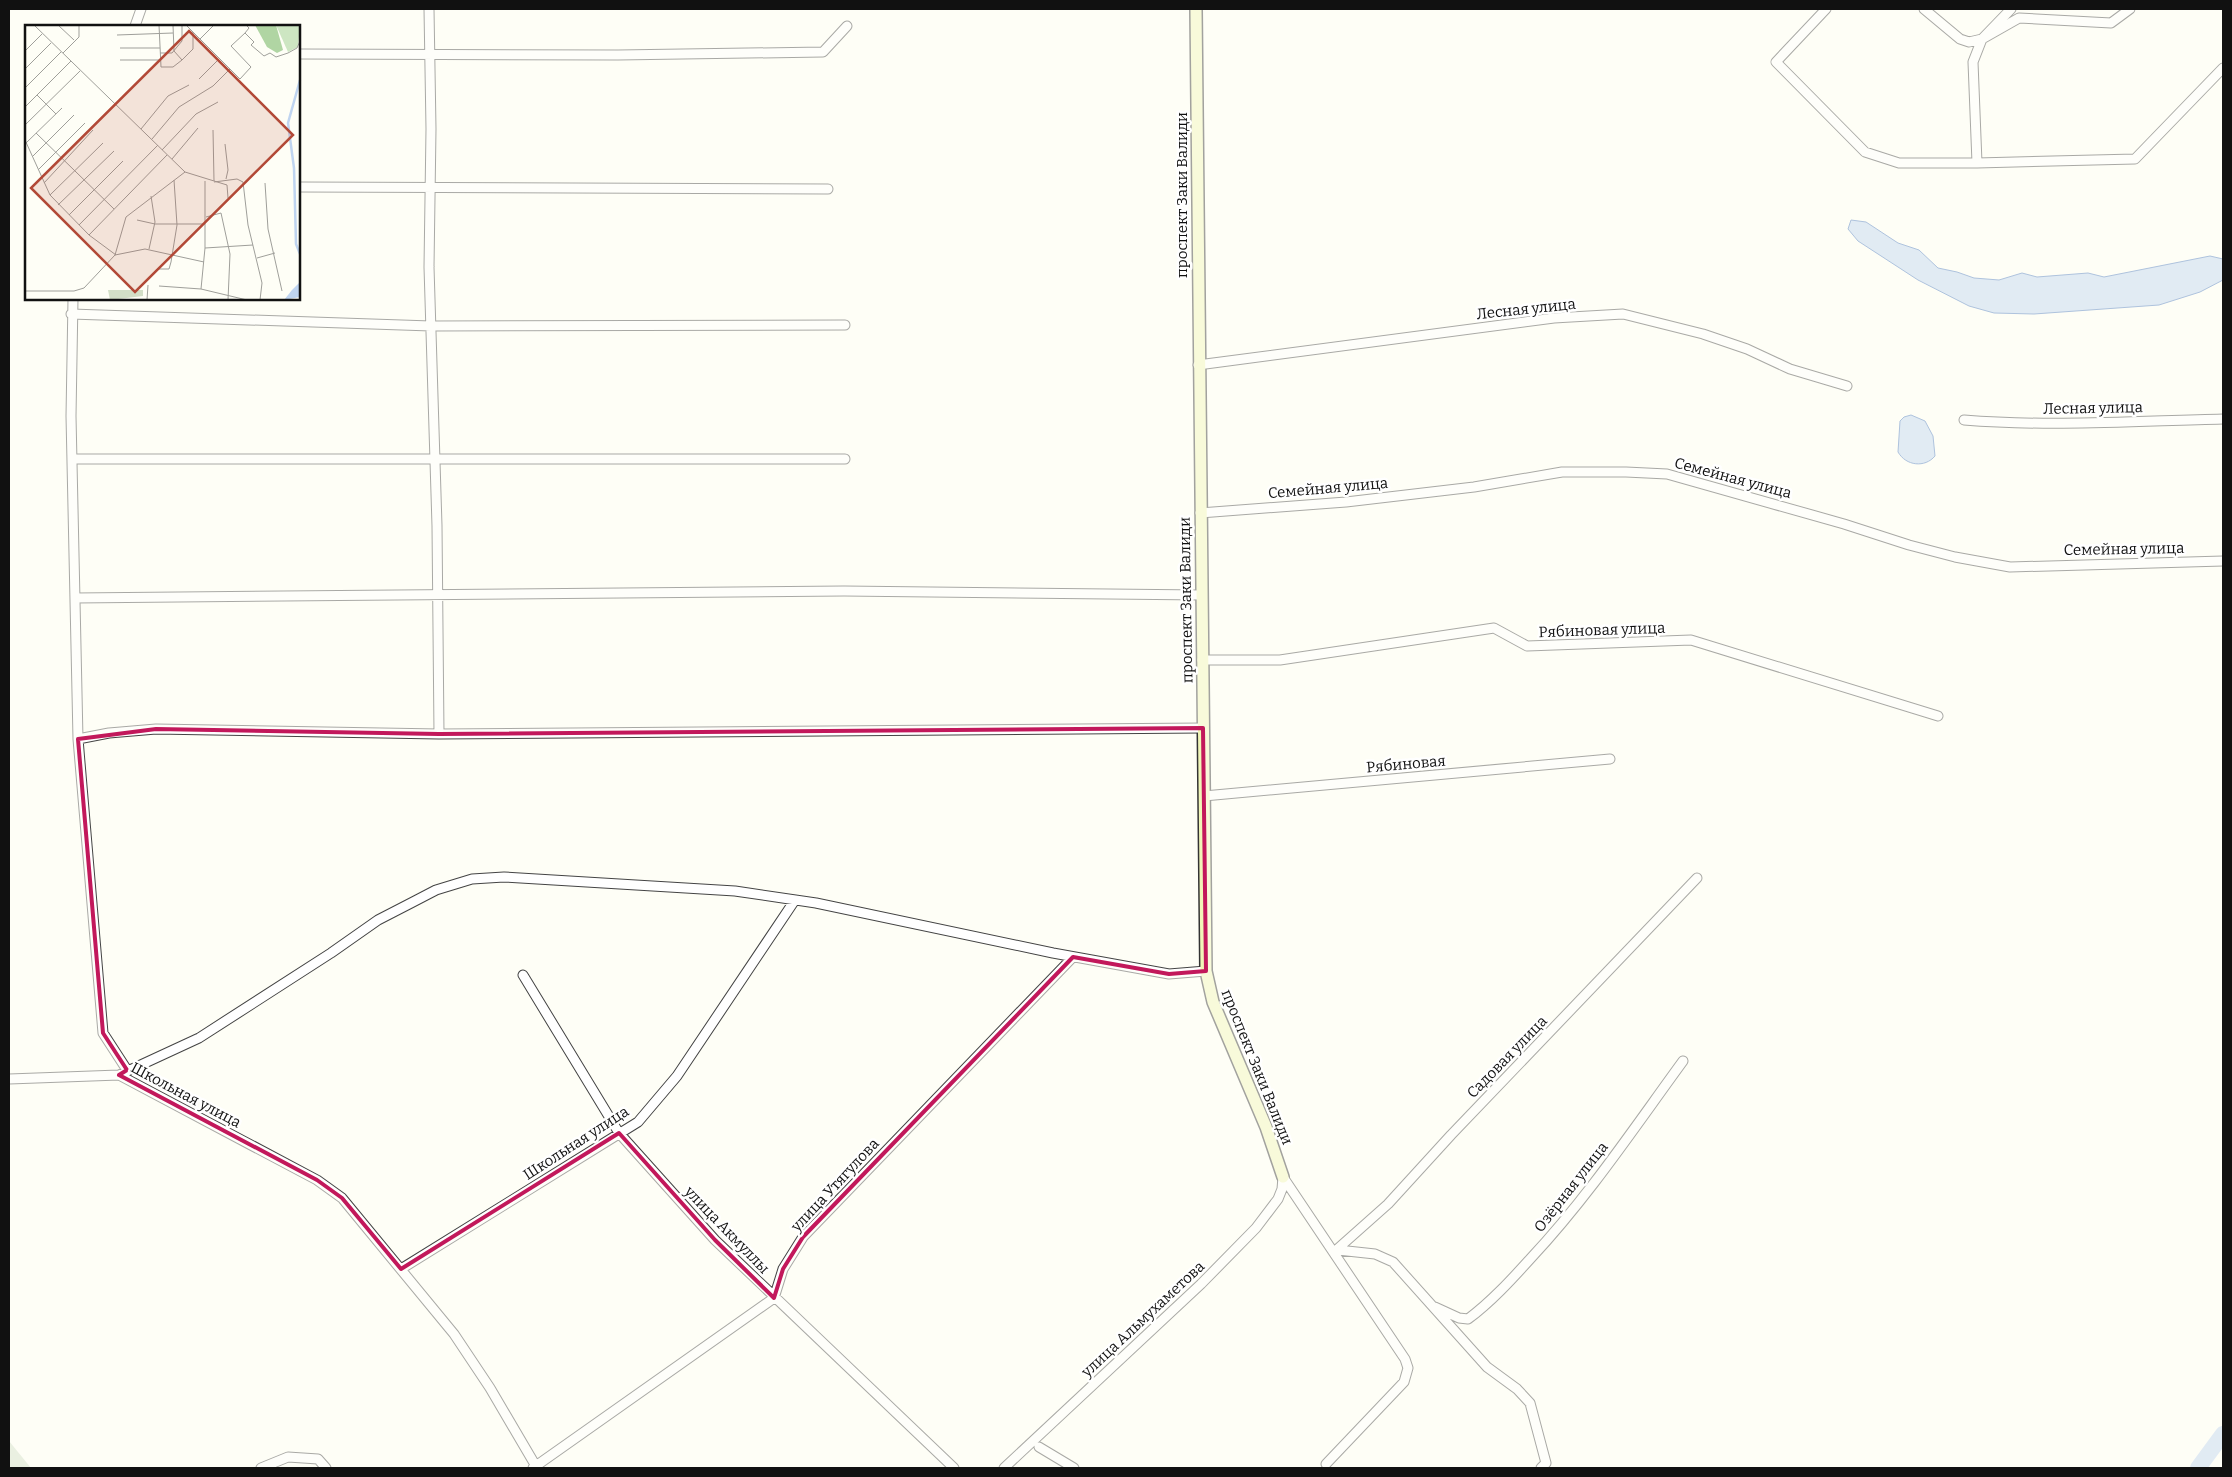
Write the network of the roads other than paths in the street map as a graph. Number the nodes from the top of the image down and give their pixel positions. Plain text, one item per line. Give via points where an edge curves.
1 (141, 9) edge
2 (428, 9) edge
3 (1196, 9) edge
4 (1826, 9) edge
5 (1924, 9) edge
6 (2011, 9) edge
7 (2130, 9) edge
8 (135, 25) edge
9 (847, 26) dead end
10 (1982, 39) junction
11 (300, 54) edge
12 (430, 55) junction
13 (2223, 68) edge
14 (1977, 163) junction
15 (300, 187) edge
16 (430, 188) junction
17 (828, 189) dead end
18 (73, 300) edge
19 (71, 314) junction
20 (846, 324) dead end
21 (431, 326) junction
22 (1198, 365) junction
23 (1847, 386) dead end
24 (2223, 419) edge
25 (1964, 420) dead end
26 (72, 459) junction
27 (435, 459) junction
28 (845, 459) dead end
29 (1200, 513) junction
30 (2223, 561) edge
31 (1202, 595) junction
32 (438, 596) junction
33 (75, 598) junction
34 (1202, 660) junction
35 (1938, 716) dead end
36 (1203, 728) junction
37 (439, 734) junction
38 (78, 739) junction
39 (1610, 759) dead end
40 (1204, 796) junction
41 (1696, 878) dead end
42 (795, 900) junction
43 (1072, 957) junction
44 (1206, 971) junction
45 (523, 975) dead end
46 (1683, 1061) dead end
47 (123, 1073) junction
48 (9, 1079) edge
49 (619, 1134) junction
50 (1283, 1177) junction
51 (1336, 1251) junction
52 (401, 1269) junction
53 (774, 1298) junction
54 (1435, 1307) junction
55 (1039, 1447) dead end
56 (1326, 1464) dead end
57 (1543, 1466) edge
58 (261, 1468) edge
59 (326, 1468) edge
60 (535, 1468) edge
61 (954, 1468) edge
62 (1004, 1468) edge
63 (1074, 1468) edge

1 - 8 street
2 - 12 street
3 - 22 street, проспект Заки Валиди
4 - 14 street via 1776,62 1865,152 1899,163
5 - 10 street via 1960,39 1969,42
6 - 10 street
7 - 10 street via 2111,23 2019,18
9 - 12 street via 823,52
10 - 14 street via 1973,62
11 - 12 street
12 - 16 street
13 - 14 street via 2135,159
15 - 16 street
16 - 17 street
16 - 21 street
18 - 19 street
19 - 21 street
19 - 26 street
20 - 21 street
21 - 27 street
22 - 23 street, Лесная улица via 1554,318 1623,314 1747,348 1790,369
22 - 29 street, проспект Заки Валиди
24 - 25 street, Лесная улица via 2106,424
26 - 27 street
26 - 33 street
27 - 28 street
27 - 32 street
29 - 30 street, Семейная улица via 1474,487 1562,472 1636,472 1667,474 1909,545 2010,567
29 - 31 street, проспект Заки Валиди
31 - 32 street via 844,591
31 - 34 street, проспект Заки Валиди
32 - 33 street
32 - 37 street
33 - 38 street
34 - 35 street, Рябиновая улица via 1280,660 1494,628 1527,646 1691,640
34 - 36 street, проспект Заки Валиди
36 - 37 street
36 - 40 street, проспект Заки Валиди
37 - 38 street via 156,729
38 - 47 street via 103,1033
39 - 40 street, Рябиновая
40 - 44 street, проспект Заки Валиди
41 - 51 street, Садовая улица via 1388,1204
42 - 43 street
42 - 47 street via 735,891 504,877 472,879 436,890 378,920 331,954 199,1038
42 - 49 street, Школьная улица via 677,1076 638,1122
43 - 44 street via 1169,974
43 - 53 street, улица Утягулова via 803,1237 783,1269
44 - 50 street, проспект Заки Валиди via 1213,1002 1266,1127
45 - 49 street, улица Акмуллы
46 - 54 street, Озёрная улица via 1586,1194 1522,1268 1468,1318 1459,1318
47 - 48 street
47 - 52 street, Школьная улица via 317,1180 342,1198
49 - 52 street, Школьная улица
49 - 53 street, улица Акмуллы via 715,1240
50 - 51 street
50 - 62 street, улица Альмухаметова via 1278,1199 1256,1228 1201,1284
51 - 54 street via 1374,1254 1393,1262
51 - 56 street via 1408,1368 1404,1382
52 - 60 street, Школьная улица via 454,1334 490,1388
53 - 60 street
53 - 61 street, улица Акмуллы
54 - 57 street via 1487,1367 1530,1403
55 - 63 street
58 - 59 street via 288,1457 318,1459

